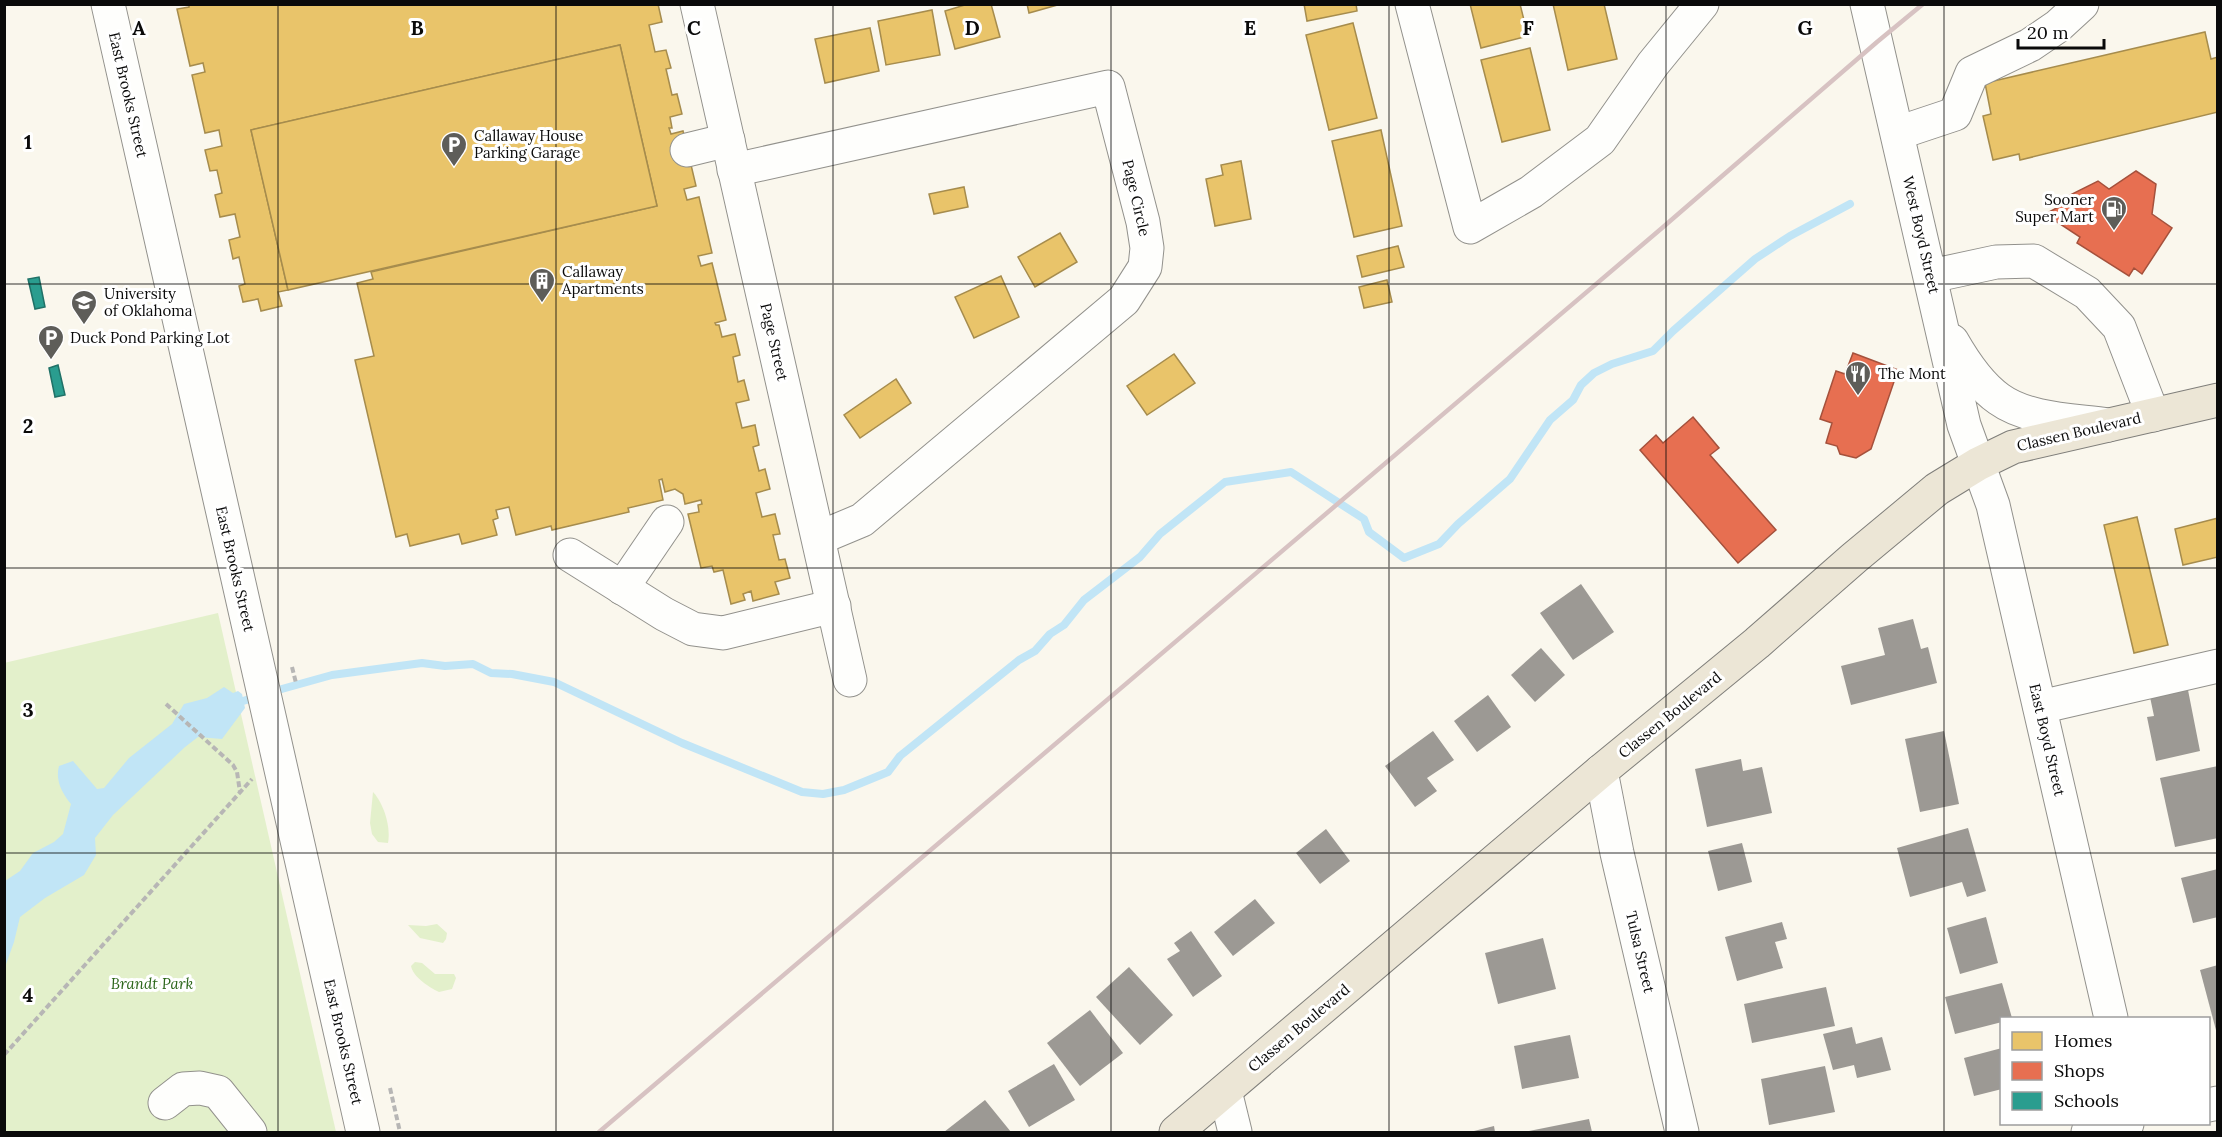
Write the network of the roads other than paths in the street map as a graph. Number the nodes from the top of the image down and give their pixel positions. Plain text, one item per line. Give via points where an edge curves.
1 (108, 4) edge
2 (1412, 4) edge
3 (1702, 4) edge
4 (1867, 4) edge
5 (2082, 4) edge
6 (703, 6) edge
7 (1898, 133) junction
8 (687, 150) dead end
9 (731, 155) junction
10 (1931, 276) junction
11 (1942, 322) junction
12 (2217, 400) edge
13 (2152, 415) junction
14 (2110, 425) junction
15 (1978, 464) junction
16 (667, 522) dead end
17 (819, 538) junction
18 (570, 555) dead end
19 (622, 588) junction
20 (834, 606) junction
21 (2217, 666) edge
22 (850, 680) dead end
23 (2040, 707) junction
24 (1601, 771) junction
25 (2111, 1017) edge
26 (1226, 1091) junction
27 (165, 1103) dead end
28 (2122, 1125) edge
29 (250, 1132) edge
30 (363, 1132) edge
31 (1176, 1132) edge
32 (1235, 1132) edge
33 (1682, 1132) edge
34 (2088, 1132) edge

1 - 30 street, East Brooks Street
2 - 3 street via 1470,227 1531,192 1600,140 1653,64
4 - 7 street, West Boyd Street
5 - 7 street via 2030,45 1972,73 1956,114
6 - 9 street, Page Street
7 - 10 street, West Boyd Street
8 - 9 street
9 - 17 street, Page Street
9 - 17 street, Page Circle via 1108,87 1143,222 1147,248 1144,267 1124,300 862,520
10 - 11 street, West Boyd Street
10 - 13 street via 1996,262 2034,261 2087,293 2119,327
11 - 14 street via 1962,358 2000,399 2041,415
11 - 15 street, West Boyd Street via 1964,425
12 - 13 main road, Classen Boulevard
13 - 14 main road, Classen Boulevard
14 - 15 main road, Classen Boulevard via 2013,447
15 - 23 street, East Boyd Street via 1993,505
15 - 24 main road, Classen Boulevard via 1937,489 1757,644
16 - 19 street
17 - 20 street, Page Street
18 - 19 street
19 - 20 street via 693,629 723,633
20 - 22 street, Page Street
21 - 23 street
23 - 25 street, East Boyd Street
24 - 26 main road, Classen Boulevard
24 - 33 street, Tulsa Street
26 - 31 main road, Classen Boulevard
26 - 32 street
27 - 29 street via 183,1089 219,1092
28 - 34 street

